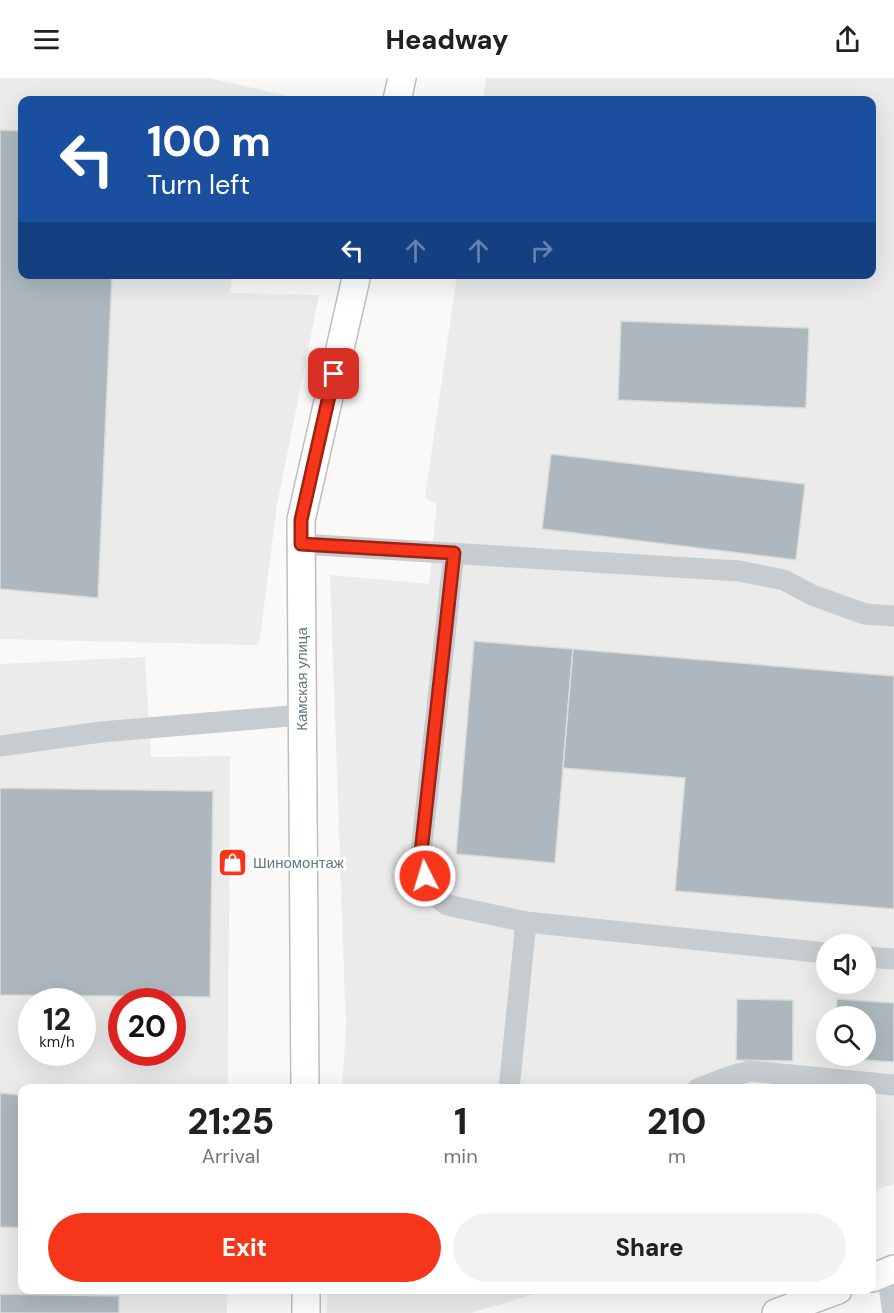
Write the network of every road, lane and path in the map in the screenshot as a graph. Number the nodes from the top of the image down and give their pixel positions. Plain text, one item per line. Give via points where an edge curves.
1 (402, 78) edge
2 (398, 96) edge
3 (356, 279) edge
4 (301, 544) junction
5 (454, 553) junction
6 (894, 616) edge
7 (302, 715) junction
8 (0, 746) edge
9 (526, 922) junction
10 (816, 951) edge
11 (876, 958) edge
12 (894, 959) edge
13 (305, 1084) edge
14 (510, 1084) edge
15 (710, 1084) edge
16 (894, 1085) edge
17 (884, 1273) edge
18 (306, 1294) edge
19 (827, 1294) edge
20 (306, 1313) edge
21 (776, 1313) edge
22 (893, 1313) edge

1 - 2 main road
3 - 4 main road, Камская улица via 301,520
4 - 5 street
4 - 7 main road, Камская улица
5 - 6 street via 739,571 784,580 865,614
5 - 9 street via 422,866 434,896 447,905
7 - 8 street via 102,732
7 - 13 main road, Камская улица
9 - 10 street
9 - 14 street
11 - 12 street
15 - 16 street via 750,1071
17 - 22 street
18 - 20 main road
19 - 21 main road

